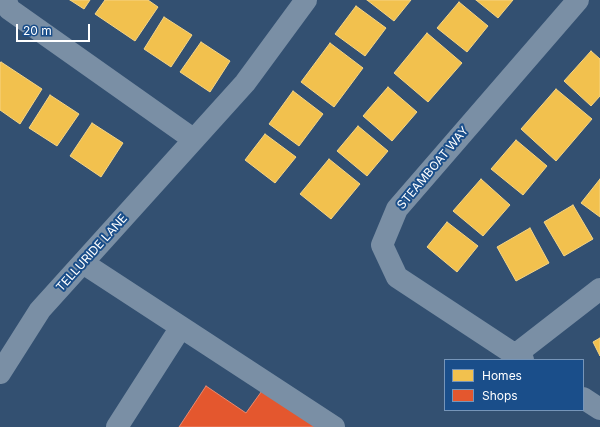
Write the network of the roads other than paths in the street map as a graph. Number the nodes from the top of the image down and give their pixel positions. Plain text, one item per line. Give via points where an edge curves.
1 (6, 0) edge
2 (306, 0) edge
3 (578, 0) edge
4 (194, 139) junction
5 (82, 263) junction
6 (600, 289) edge
7 (181, 327) junction
8 (519, 357) edge
9 (0, 373) edge
10 (584, 399) edge
11 (600, 409) edge
12 (117, 427) edge
13 (334, 427) edge

1 - 4 street via 9,9
2 - 4 street, TELLURIDE LANE via 245,83
3 - 8 street, STEAMBOAT WAY via 397,209 382,245 396,277
4 - 5 street, TELLURIDE LANE
5 - 7 street
5 - 9 street, TELLURIDE LANE via 40,310
6 - 8 street, STEAMBOAT WAY
7 - 12 street
7 - 13 street
10 - 11 street

